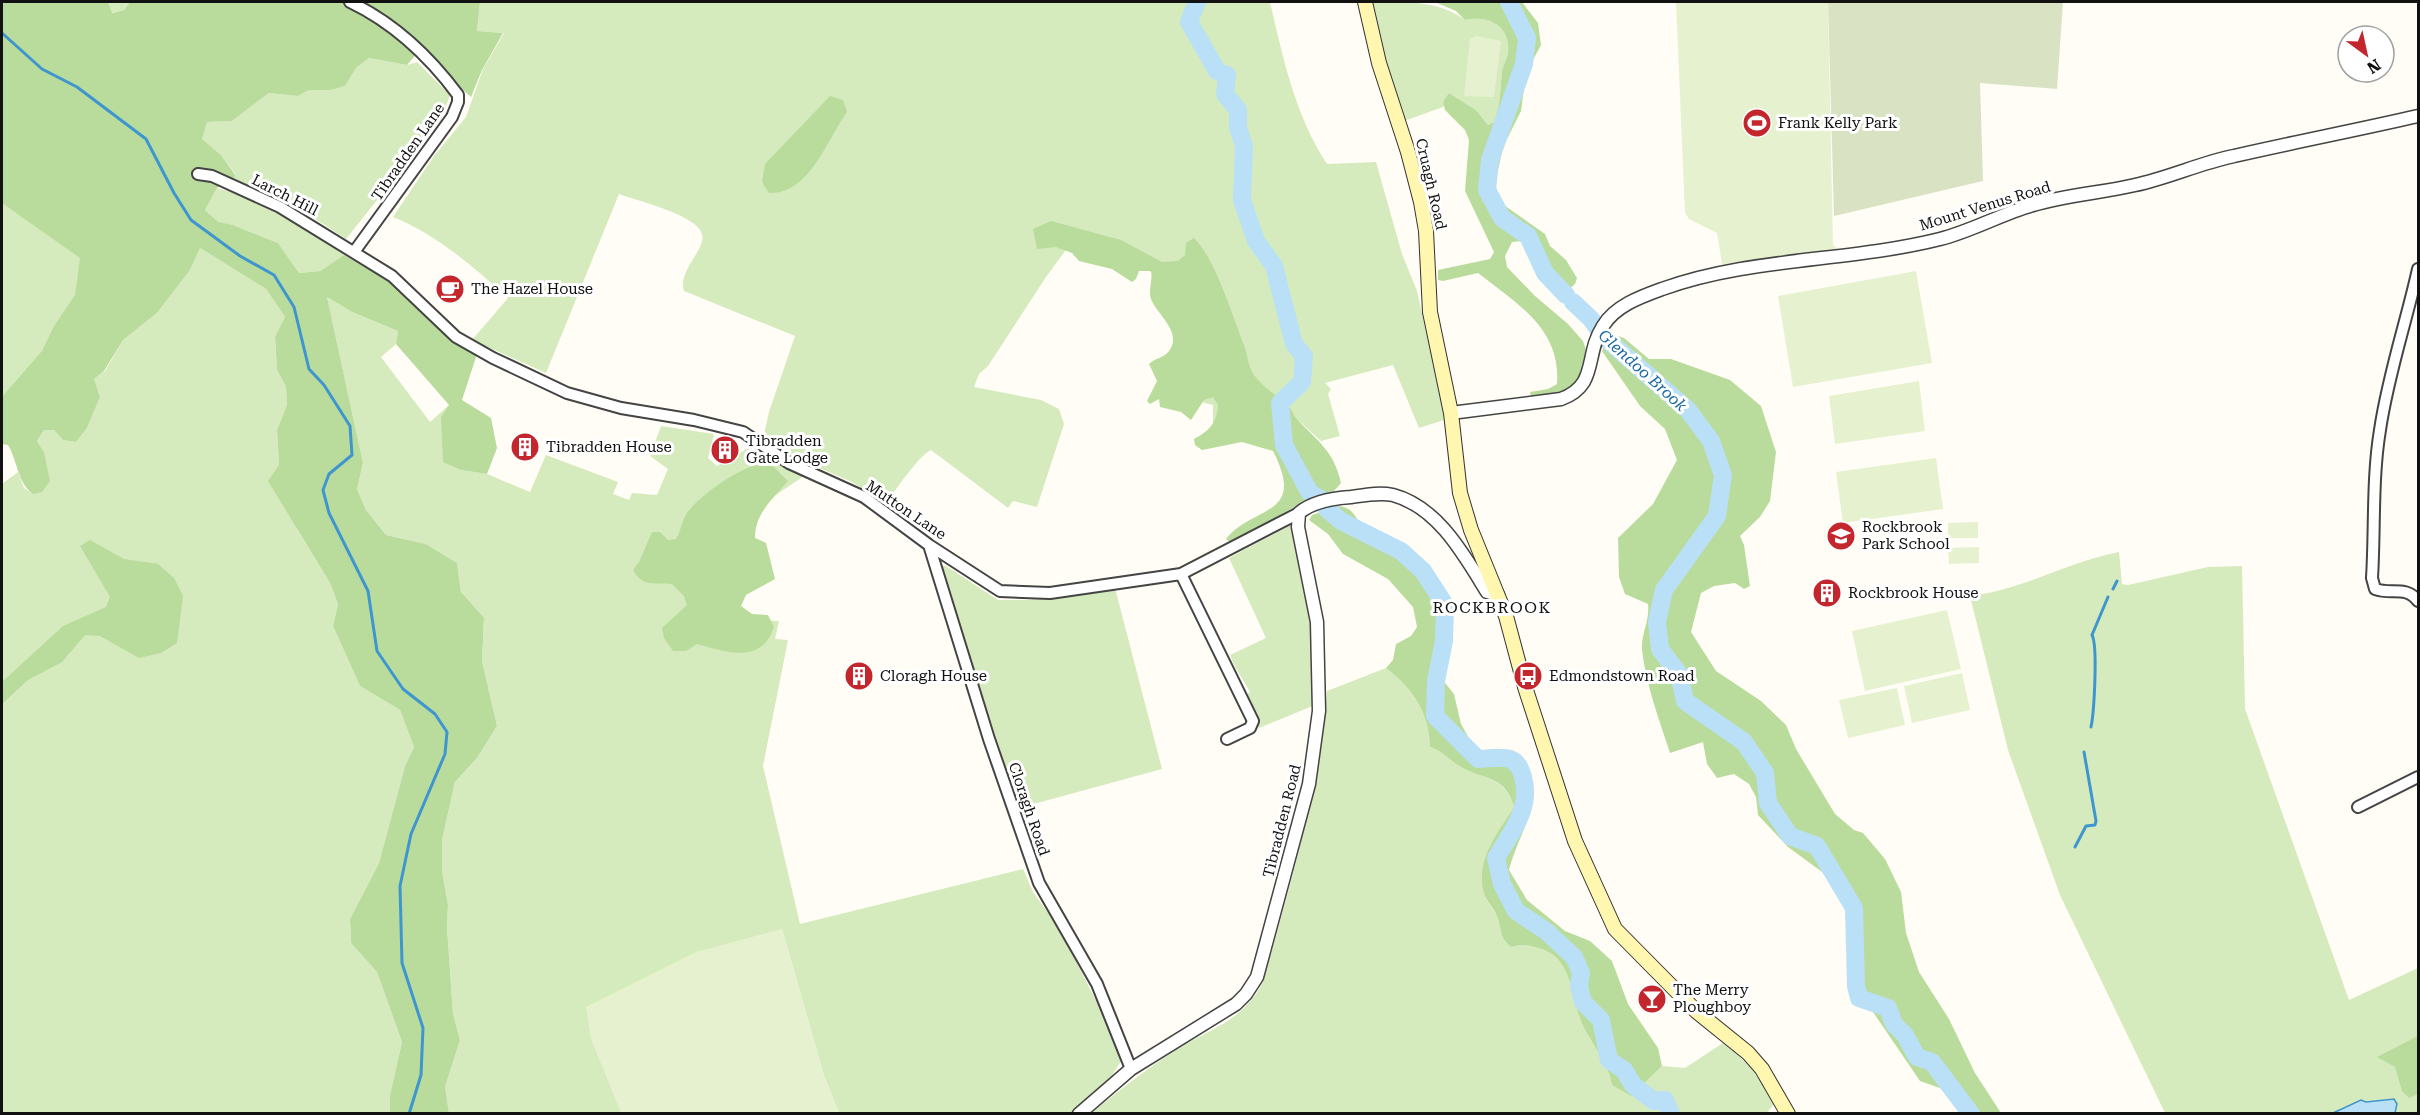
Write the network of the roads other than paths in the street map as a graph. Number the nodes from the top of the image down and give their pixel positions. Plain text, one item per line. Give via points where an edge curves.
1 (350, 2) edge
2 (1365, 2) edge
3 (2418, 116) edge
4 (198, 174) dead end
5 (354, 252) junction
6 (2418, 269) edge
7 (1451, 413) junction
8 (1299, 513) junction
9 (929, 545) junction
10 (1180, 574) junction
11 (1498, 595) junction
12 (2418, 601) edge
13 (1227, 739) dead end
14 (2418, 777) edge
15 (2358, 807) dead end
16 (1131, 1070) junction
17 (1079, 1113) edge
18 (1788, 1113) edge

1 - 5 street, Tibradden Lane via 387,23 419,50 458,94 452,117
2 - 7 main road, Cruagh Road via 1420,202 1426,231 1430,312
3 - 7 street, Mount Venus Road via 2235,155 2134,185 2033,205 1938,239 1699,277 1618,310 1595,340 1582,387 1568,397
4 - 5 street, Larch Hill via 212,176 280,207
5 - 9 street, Mutton Lane via 392,276 456,337 493,358 567,393 743,432 789,463 864,497
6 - 12 street via 2396,363 2388,380 2379,433 2372,578 2375,589 2412,593
7 - 11 main road via 1460,493
8 - 10 street, Mutton Lane
8 - 11 street via 1339,498 1393,495 1437,521 1487,592
8 - 16 street, Tibradden Road via 1298,528 1317,622 1319,711 1309,784 1257,977 1236,1004
9 - 10 street, Mutton Lane via 1000,591 1050,593
9 - 16 street, Cloragh Road via 1039,884 1097,984
10 - 13 street via 1253,721 1250,728
11 - 18 main road via 1575,841 1614,929 1696,1011 1748,1053
14 - 15 street
16 - 17 street, Tibradden Road

